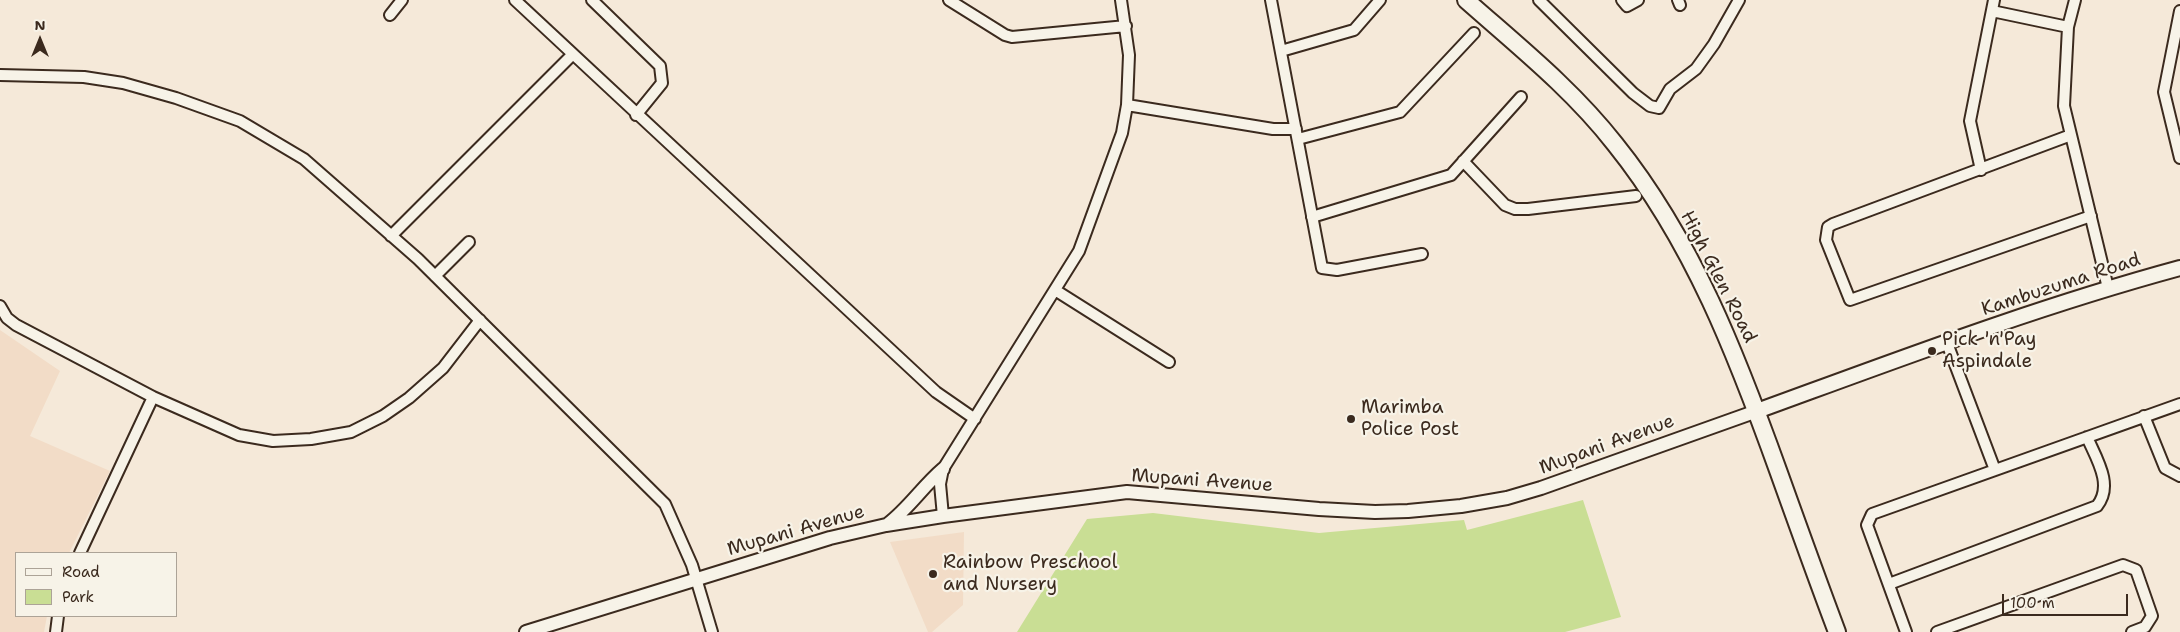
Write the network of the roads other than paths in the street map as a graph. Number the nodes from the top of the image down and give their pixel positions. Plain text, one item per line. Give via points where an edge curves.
1 (402, 0) edge
2 (515, 0) edge
3 (592, 0) edge
4 (949, 0) edge
5 (1121, 0) edge
6 (1271, 0) edge
7 (1380, 0) edge
8 (1466, 0) edge
9 (1539, 0) edge
10 (1622, 0) edge
11 (1638, 0) edge
12 (1739, 0) edge
13 (1994, 0) edge
14 (2075, 0) edge
15 (1992, 11) junction
16 (2180, 11) edge
17 (390, 15) dead end
18 (1126, 26) junction
19 (2068, 27) junction
20 (1474, 33) dead end
21 (1281, 51) junction
22 (572, 55) junction
23 (0, 75) edge
24 (1521, 97) dead end
25 (1127, 105) junction
26 (636, 115) junction
27 (1297, 134) junction
28 (2071, 136) junction
29 (2180, 158) edge
30 (1463, 161) junction
31 (1981, 170) junction
32 (1636, 196) dead end
33 (2091, 216) junction
34 (1312, 217) junction
35 (391, 236) junction
36 (469, 242) dead end
37 (1422, 254) dead end
38 (2180, 268) edge
39 (435, 276) junction
40 (2108, 288) junction
41 (1055, 290) junction
42 (0, 306) edge
43 (480, 320) junction
44 (1947, 343) junction
45 (1169, 362) dead end
46 (153, 398) junction
47 (2180, 404) edge
48 (1757, 411) junction
49 (2144, 416) junction
50 (975, 419) junction
51 (2087, 437) junction
52 (943, 469) junction
53 (1995, 470) junction
54 (2180, 476) edge
55 (943, 516) junction
56 (886, 525) junction
57 (80, 552) edge
58 (696, 580) junction
59 (1889, 584) junction
60 (58, 617) edge
61 (56, 632) edge
62 (526, 632) edge
63 (712, 632) edge
64 (1837, 632) edge
65 (1906, 632) edge
66 (1937, 632) edge
67 (2132, 632) edge

1 - 17 street
2 - 22 street
3 - 26 street via 660,66 662,83
4 - 18 street via 1005,35
5 - 18 street
6 - 21 street
7 - 21 street via 1354,30
8 - 48 main road, High Glen Road via 1559,82 1639,175 1690,257 1725,330
9 - 12 street via 1633,93 1650,106 1659,108 1670,89 1696,70
10 - 11 street via 1627,6
13 - 15 street
14 - 19 street
15 - 19 street
15 - 31 street via 1970,121
16 - 29 street via 2164,92
18 - 25 street via 1129,55
19 - 28 street via 2064,106
20 - 27 street via 1400,112
21 - 27 street
22 - 26 street
22 - 35 street
23 - 35 street via 109,80 176,98 240,121 304,159
24 - 30 street
25 - 27 street
25 - 41 street via 1122,133 1079,251
26 - 50 street via 936,392
27 - 34 street
28 - 31 street
28 - 33 street
30 - 32 street via 1505,205 1515,208
30 - 34 street via 1450,175
31 - 33 street via 1828,227 1826,240 1850,300
33 - 40 street
34 - 37 street via 1322,268 1329,270
35 - 39 street
36 - 39 street
38 - 40 main road, Kambuzuma Road
39 - 43 street
40 - 44 main road, Kambuzuma Road
41 - 45 street
41 - 50 street
42 - 46 street via 16,325
43 - 46 street via 443,368 409,398 351,432 273,441 239,435
43 - 58 street via 665,504
44 - 48 main road, Kambuzuma Road
44 - 53 street
46 - 57 street
47 - 49 street
48 - 55 street, Mupani Avenue via 1541,488 1461,506 1375,512 1319,510 1127,492
48 - 64 main road, High Glen Road
49 - 51 street
49 - 54 street via 2164,468
50 - 52 street
51 - 53 street
51 - 59 street via 2104,483 2104,494 2097,506
52 - 55 street via 940,484
52 - 56 street via 927,482 903,512
53 - 59 street via 1872,514 1867,525
55 - 56 street, Mupani Avenue
56 - 58 street, Mupani Avenue via 830,538
58 - 62 street, Mupani Avenue
58 - 63 street
59 - 65 street
60 - 61 street
66 - 67 street via 2123,565 2136,570 2152,616 2145,627

